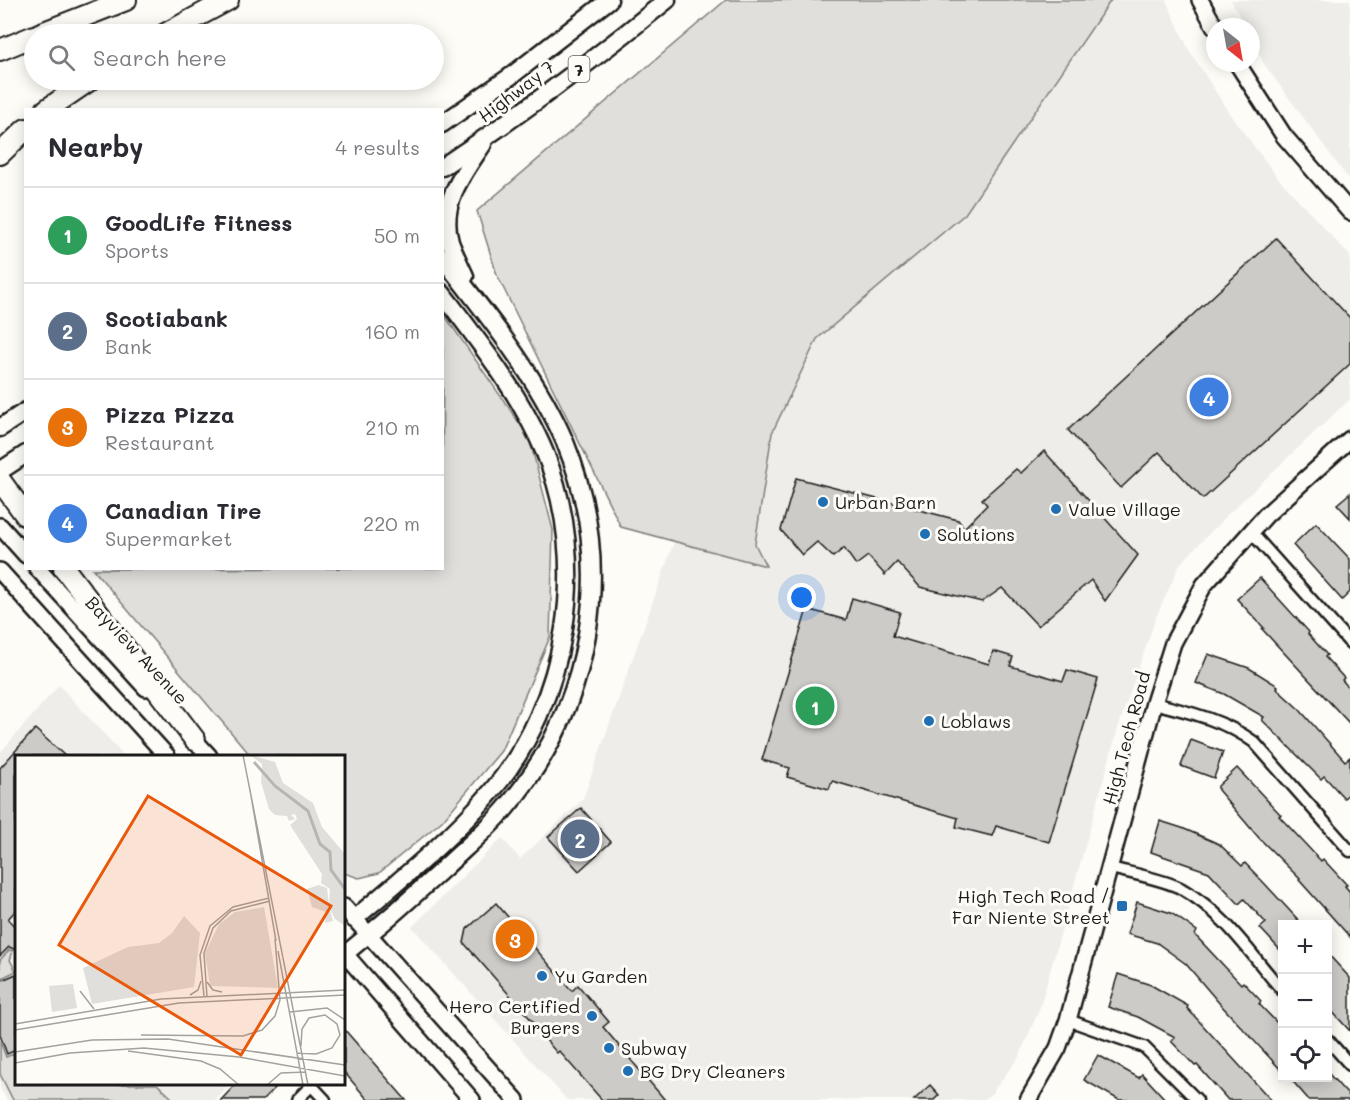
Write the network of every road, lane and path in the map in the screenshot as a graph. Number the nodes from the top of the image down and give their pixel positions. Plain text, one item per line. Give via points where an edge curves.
1 (126, 0) edge
2 (228, 0) edge
3 (609, 0) edge
4 (668, 0) edge
5 (1200, 0) edge
6 (1210, 18) edge
7 (65, 24) edge
8 (184, 24) edge
9 (24, 40) edge
10 (0, 50) edge
11 (1243, 72) edge
12 (75, 90) edge
13 (49, 108) edge
14 (444, 123) edge
15 (24, 131) edge
16 (489, 136) junction
17 (0, 154) edge
18 (444, 166) edge
19 (1350, 212) edge
20 (444, 260) edge
21 (444, 296) edge
22 (474, 298) junction
23 (444, 300) edge
24 (455, 310) junction
25 (24, 412) edge
26 (0, 428) edge
27 (1350, 440) edge
28 (24, 456) edge
29 (2, 480) edge
30 (24, 513) edge
31 (0, 526) edge
32 (1251, 532) junction
33 (24, 553) edge
34 (39, 570) edge
35 (66, 570) edge
36 (0, 571) edge
37 (1350, 643) edge
38 (1154, 703) junction
39 (195, 741) junction
40 (166, 755) edge
41 (208, 755) edge
42 (1350, 851) edge
43 (1111, 868) junction
44 (347, 918) edge
45 (368, 935) junction
46 (345, 953) edge
47 (345, 955) edge
48 (1278, 985) edge
49 (1068, 1020) junction
50 (1332, 1045) edge
51 (1350, 1065) edge
52 (310, 1085) edge
53 (312, 1085) edge
54 (297, 1100) edge
55 (325, 1100) edge
56 (472, 1100) edge
57 (516, 1100) edge
58 (1028, 1100) edge
59 (1197, 1100) edge

1 - 7 highway
2 - 8 highway
3 - 14 main road, Highway 7 / 7
4 - 16 main road, Highway 7 / 7
5 - 6 main road
9 - 10 highway
11 - 19 main road via 1284,136
12 - 13 highway
15 - 17 highway
16 - 18 main road, Highway 7 / 7
16 - 22 main road via 458,180 447,209 450,242
20 - 22 main road
21 - 24 main road
22 - 45 main road via 547,405 578,478 592,556 586,639 579,676 550,744 505,809
23 - 24 main road
24 - 44 main road via 520,404 545,454 567,544 567,598 561,646 548,694 525,744 492,791 452,833
25 - 26 main road
27 - 32 main road, High Tech Road
28 - 29 main road
29 - 30 highway
31 - 33 main road
32 - 37 street
32 - 38 main road, High Tech Road via 1204,585 1173,643
34 - 39 main road, Bayview Avenue
35 - 39 highway
36 - 40 main road
38 - 42 street via 1218,722 1254,742
38 - 43 main road, High Tech Road
39 - 41 main road, Bayview Avenue
43 - 48 street via 1181,888 1218,915
43 - 49 main road, High Tech Road
44 - 45 main road
45 - 46 main road
45 - 57 main road
47 - 56 main road
49 - 58 main road, High Tech Road via 1058,1048
49 - 59 street via 1144,1047
50 - 51 street
52 - 54 street
53 - 55 street

